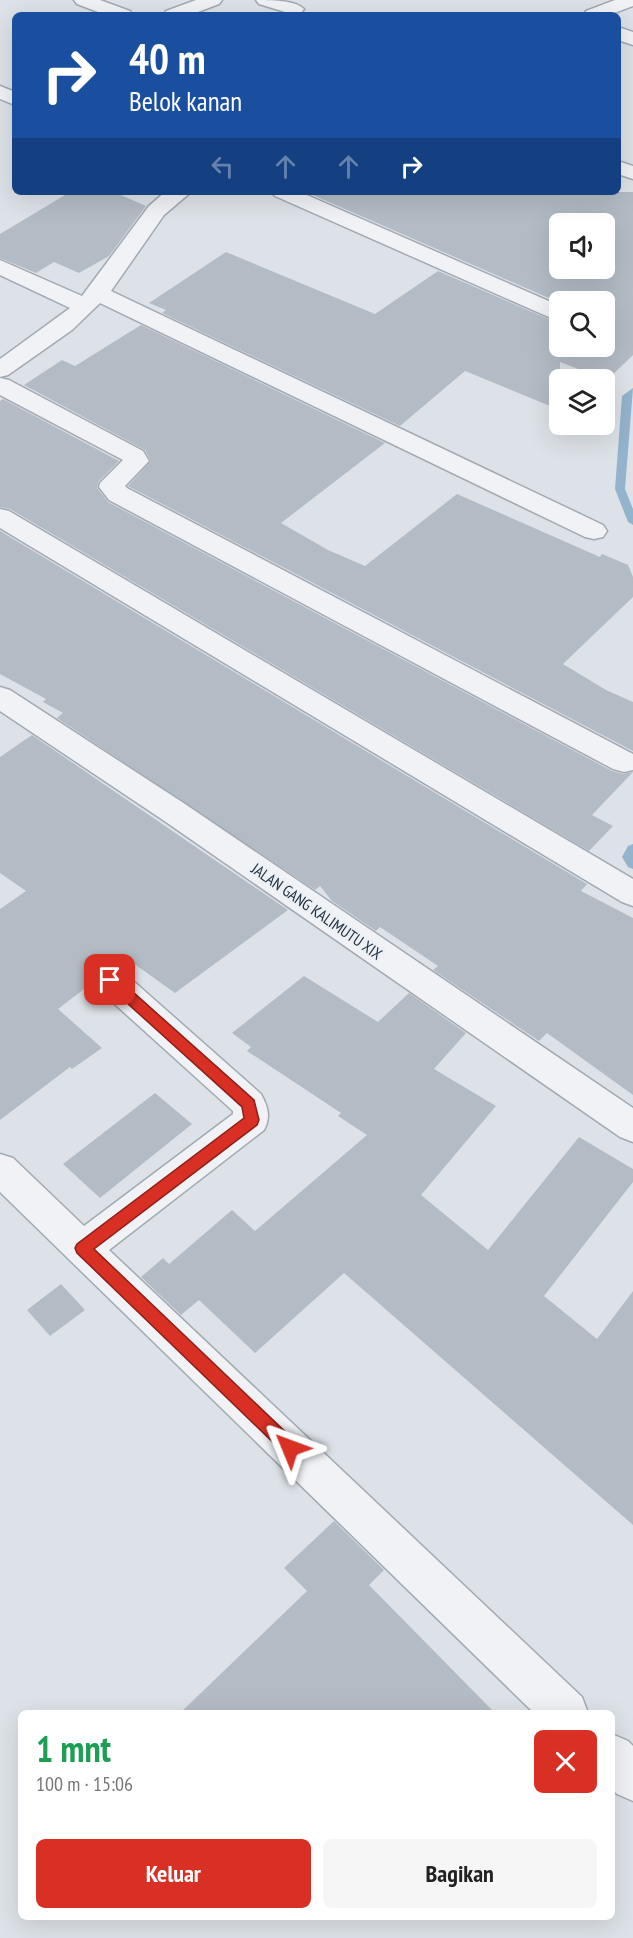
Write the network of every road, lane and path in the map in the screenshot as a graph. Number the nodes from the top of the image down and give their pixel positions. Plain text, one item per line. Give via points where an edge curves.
1 (83, 0) edge
2 (213, 0) edge
3 (265, 0) edge
4 (631, 0) edge
5 (295, 9) dead end
6 (115, 12) edge
7 (181, 12) edge
8 (600, 12) edge
9 (175, 195) edge
10 (289, 195) edge
11 (0, 267) edge
12 (91, 300) junction
13 (549, 310) edge
14 (0, 370) edge
15 (0, 385) edge
16 (0, 517) edge
17 (594, 531) dead end
18 (0, 697) edge
19 (624, 762) dead end
20 (633, 894) edge
21 (110, 980) dead end
22 (633, 1127) edge
23 (0, 1169) edge
24 (83, 1248) junction
25 (563, 1710) edge
26 (615, 1761) edge
27 (633, 1778) edge

1 - 6 street
2 - 7 street
3 - 5 street
4 - 8 street
9 - 12 street via 152,214
10 - 13 street
11 - 12 street
12 - 14 street
12 - 17 street
15 - 19 street via 134,456 134,464 112,483 118,494
16 - 20 street
18 - 22 street, JALAN GANG KALIMUTU XIX
21 - 24 street via 249,1104 252,1120
23 - 24 street
24 - 25 street
26 - 27 street

